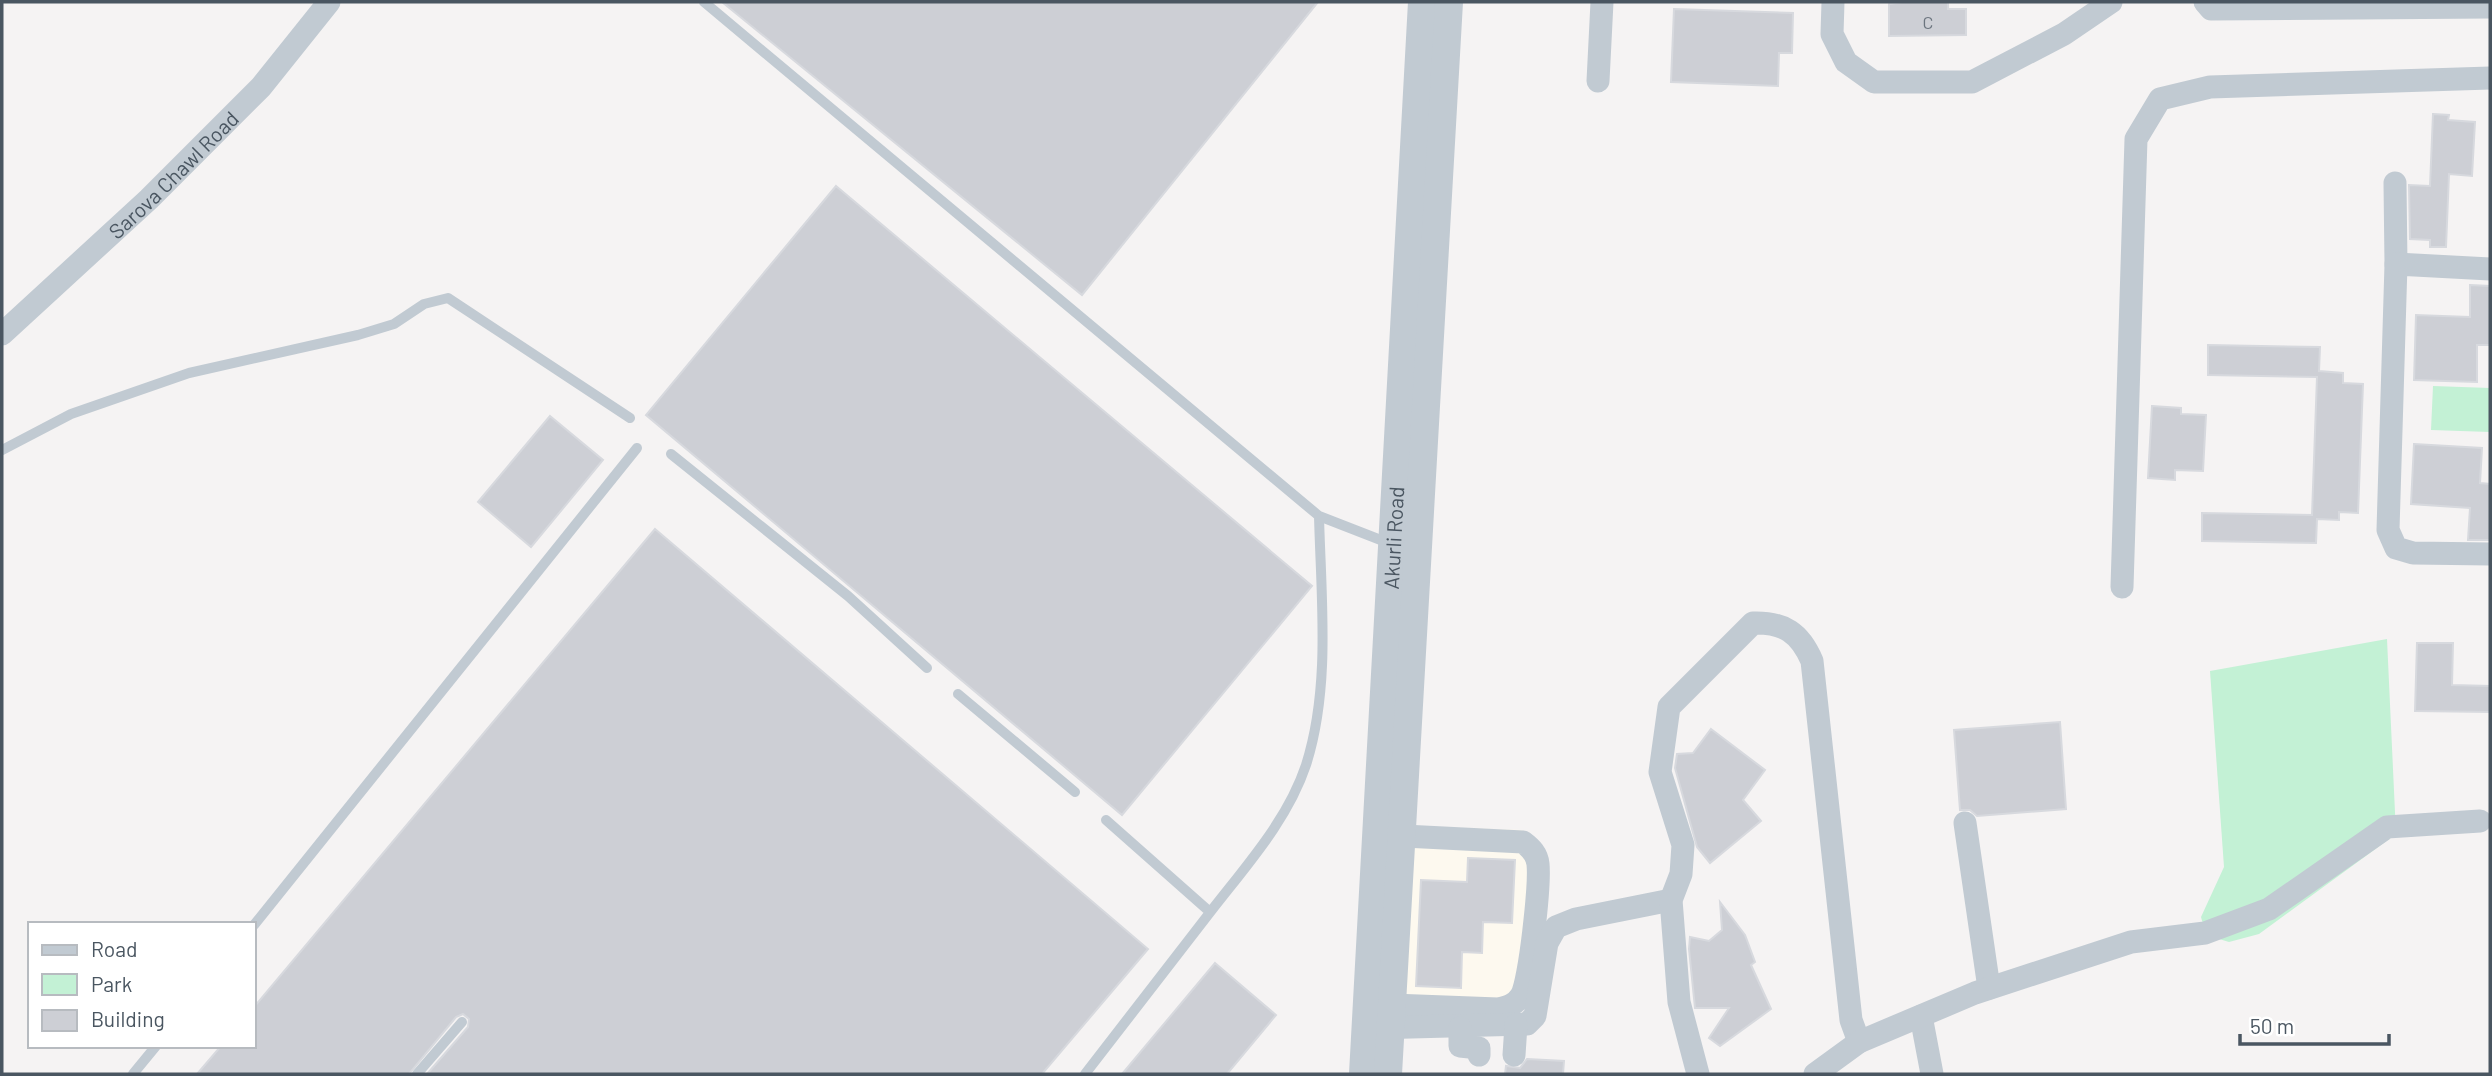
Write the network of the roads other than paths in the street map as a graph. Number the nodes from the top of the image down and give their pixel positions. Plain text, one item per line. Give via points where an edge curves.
1 (329, 2) edge
2 (704, 2) edge
3 (1422, 2) edge
4 (1449, 2) edge
5 (1602, 2) edge
6 (1833, 2) edge
7 (2111, 2) edge
8 (2205, 2) edge
9 (2490, 7) edge
10 (1432, 71) junction
11 (2490, 78) edge
12 (1598, 81) dead end
13 (2395, 183) dead end
14 (2396, 264) junction
15 (2490, 269) edge
16 (2, 334) edge
17 (630, 418) dead end
18 (637, 448) dead end
19 (2, 450) edge
20 (671, 454) dead end
21 (1319, 516) junction
22 (1405, 549) junction
23 (2490, 554) edge
24 (2122, 587) dead end
25 (927, 668) dead end
26 (958, 694) dead end
27 (1075, 792) dead end
28 (1106, 820) dead end
29 (2480, 821) dead end
30 (1965, 823) dead end
31 (1390, 835) junction
32 (1671, 900) junction
33 (1210, 912) junction
34 (256, 923) edge
35 (1989, 988) junction
36 (1921, 1016) junction
37 (1383, 1021) junction
38 (462, 1022) dead end
39 (1516, 1025) junction
40 (1460, 1028) junction
41 (1859, 1042) junction
42 (154, 1048) edge
43 (1479, 1055) dead end
44 (1514, 1055) dead end
45 (133, 1074) edge
46 (417, 1074) edge
47 (1085, 1074) edge
48 (1363, 1074) edge
49 (1388, 1074) edge
50 (1698, 1074) edge
51 (1815, 1074) edge
52 (1932, 1074) edge

1 - 16 street, Sarova Chawl Road via 252,96 149,199
2 - 21 lane
3 - 10 street, Akurli Road
4 - 10 street, Akurli Road
5 - 12 street
6 - 7 street via 1832,34 1846,62 1874,82 1972,82 2064,34
8 - 9 street via 2211,9
10 - 22 street, Akurli Road
11 - 24 street via 2210,87 2160,99 2136,139
13 - 14 street
14 - 15 street
14 - 23 street via 2388,530 2396,548 2413,553
17 - 19 lane via 449,298 424,304 394,324 358,335 176,378 71,414
18 - 34 lane
20 - 25 lane via 848,596
21 - 22 lane
21 - 33 lane via 1321,661 1307,762 1295,795 1263,845
22 - 31 street, Akurli Road
26 - 27 lane
28 - 33 lane
29 - 35 street via 2387,827 2269,909 2205,933 2131,942
30 - 35 street
31 - 37 street, Akurli Road
31 - 37 street via 1523,842 1538,863 1523,993 1514,1004
32 - 39 street via 1556,927 1547,943 1535,1016 1527,1024
32 - 41 street via 1681,874 1683,845 1660,772 1669,707 1753,623 1770,622 1791,629 1812,661 1851,1020
32 - 50 street via 1679,1002
33 - 47 lane
35 - 36 street
36 - 41 street
36 - 52 street
37 - 40 street
37 - 48 street, Akurli Road
37 - 49 street, Akurli Road
38 - 46 lane
39 - 40 street
39 - 44 street
40 - 43 street via 1461,1048 1479,1048
41 - 51 street
42 - 45 lane

